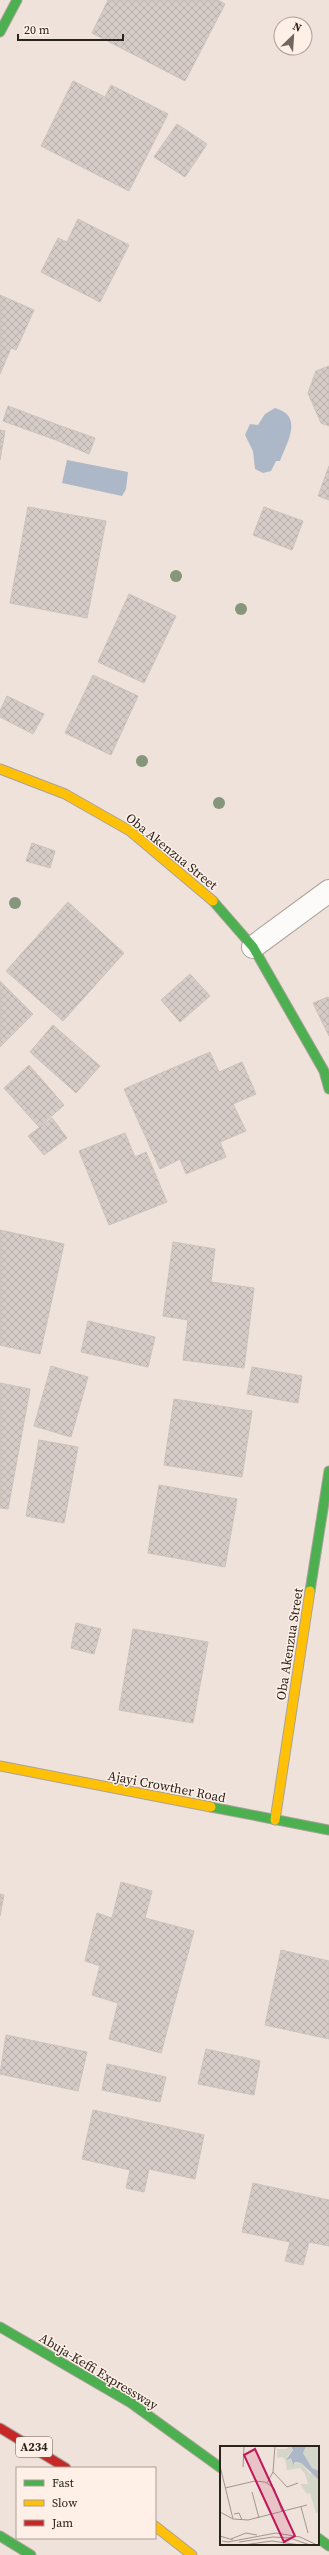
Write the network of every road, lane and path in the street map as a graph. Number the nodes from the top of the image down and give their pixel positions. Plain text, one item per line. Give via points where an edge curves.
1 (17, 0) edge
2 (0, 32) edge
3 (0, 769) edge
4 (329, 891) edge
5 (253, 946) junction
6 (329, 1089) edge
7 (329, 1471) edge
8 (0, 1766) edge
9 (275, 1820) junction
10 (329, 1830) edge
11 (0, 2327) edge
12 (0, 2428) edge
13 (64, 2467) edge
14 (220, 2467) edge
15 (156, 2527) edge
16 (0, 2536) edge
17 (319, 2539) edge
18 (329, 2546) edge
19 (31, 2555) edge
20 (192, 2555) edge

1 - 2 main road
3 - 5 main road, Oba Akenzua Street via 65,794 130,831 206,893
4 - 5 street
5 - 6 main road, Oba Akenzua Street via 324,1072
7 - 9 main road, Oba Akenzua Street
8 - 9 main road, Ajayi Crowther Road
9 - 10 main road, Ajayi Crowther Road
11 - 14 main road, Abuja-Keffi Expressway via 131,2403
12 - 13 main road, A234
15 - 20 main road
16 - 19 main road
17 - 18 main road

